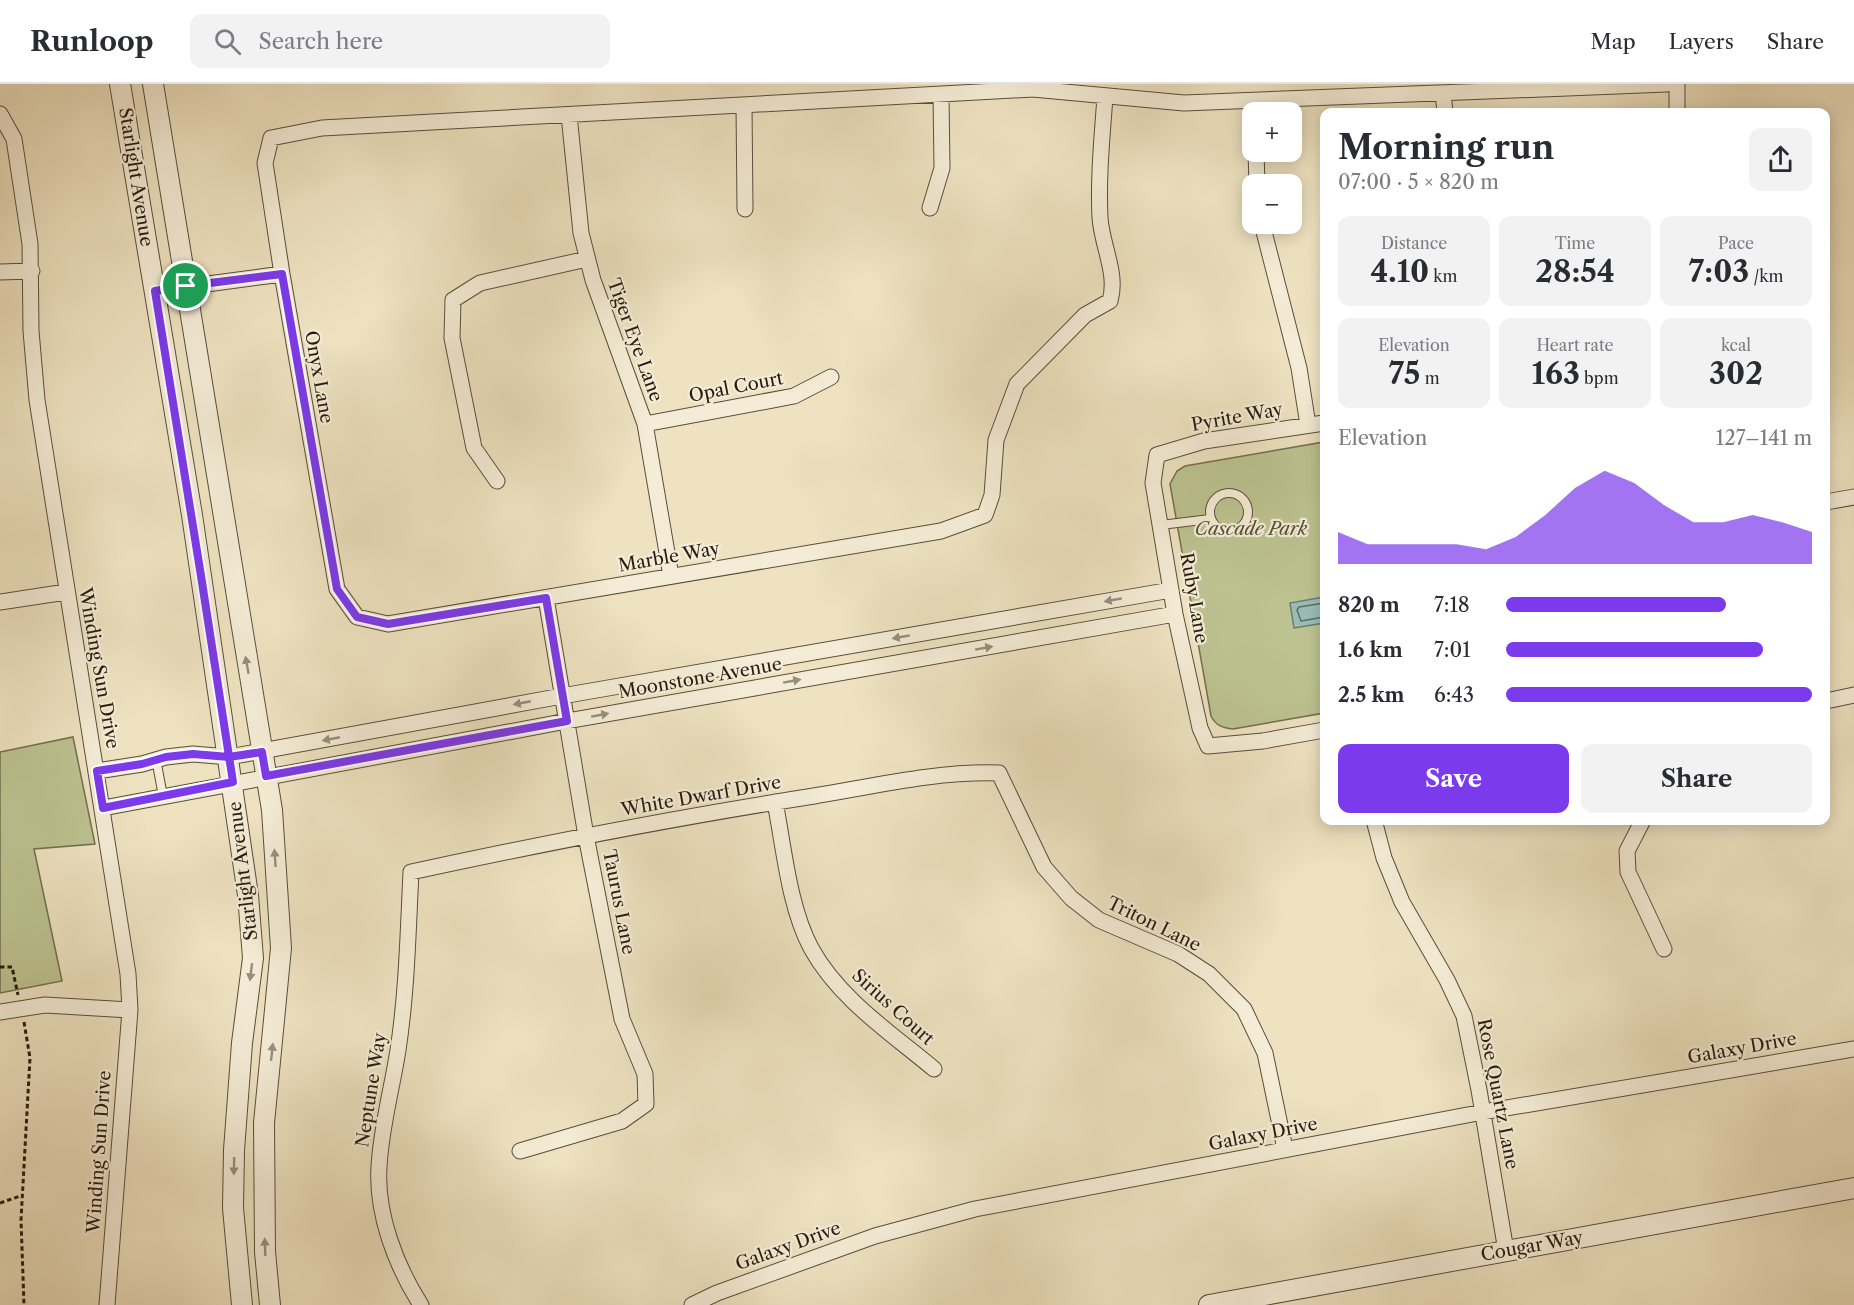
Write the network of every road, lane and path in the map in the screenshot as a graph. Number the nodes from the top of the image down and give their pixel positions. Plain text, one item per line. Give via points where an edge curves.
1 (120, 84) edge
2 (153, 84) edge
3 (1667, 84) edge
4 (1677, 84) edge
5 (1443, 93) junction
6 (941, 95) junction
7 (1105, 97) junction
8 (1302, 103) edge
9 (744, 106) junction
10 (1242, 106) edge
11 (1445, 108) edge
12 (1677, 108) edge
13 (0, 114) edge
14 (569, 115) junction
15 (930, 208) dead end
16 (745, 209) dead end
17 (1265, 234) edge
18 (587, 259) junction
19 (32, 271) junction
20 (0, 272) edge
21 (282, 274) junction
22 (186, 286) junction
23 (155, 291) junction
24 (831, 377) dead end
25 (645, 424) junction
26 (1320, 424) edge
27 (1308, 425) junction
28 (1156, 455) joint
29 (497, 481) dead end
30 (1854, 497) edge
31 (1830, 501) edge
32 (1210, 519) junction
33 (1161, 525) junction
34 (671, 576) junction
35 (1171, 590) junction
36 (66, 592) junction
37 (546, 598) junction
38 (0, 602) edge
39 (1175, 614) junction
40 (357, 617) joint
41 (562, 696) junction
42 (1854, 696) edge
43 (1830, 699) edge
44 (567, 721) junction
45 (1320, 731) edge
46 (262, 752) junction
47 (229, 757) junction
48 (156, 759) junction
49 (97, 771) junction
50 (999, 773) joint
51 (266, 776) junction
52 (233, 782) junction
53 (163, 796) junction
54 (775, 802) junction
55 (103, 808) junction
56 (1375, 825) edge
57 (1641, 825) edge
58 (586, 836) junction
59 (411, 872) joint
60 (1664, 949) dead end
61 (0, 966) edge
62 (18, 998) dead end
63 (130, 1010) junction
64 (0, 1012) edge
65 (23, 1018) dead end
66 (1854, 1049) edge
67 (934, 1069) dead end
68 (1483, 1112) junction
69 (1285, 1149) junction
70 (520, 1151) dead end
71 (1854, 1188) edge
72 (23, 1195) junction
73 (0, 1203) edge
74 (1506, 1251) junction
75 (24, 1305) edge
76 (107, 1305) edge
77 (242, 1305) edge
78 (270, 1305) edge
79 (421, 1305) edge
80 (692, 1305) edge
81 (1209, 1305) edge

1 - 23 street, Starlight Avenue
2 - 22 street, Starlight Avenue
3 - 5 street
4 - 12 street
5 - 8 street
5 - 11 street
6 - 7 street via 1033,89
6 - 9 street
6 - 15 street via 942,168
7 - 10 street
7 - 34 street, Marble Way via 1100,221 1114,286 1110,301 1085,315 1017,384 996,440 992,495 985,515 941,531
9 - 14 street
9 - 16 street
13 - 19 street, Winding Sun Drive via 14,140
14 - 18 street, Tiger Eye Lane via 580,234
14 - 21 street, Onyx Lane via 322,128 271,138 265,163
17 - 27 street via 1299,368
18 - 25 street, Tiger Eye Lane
18 - 29 street via 480,284 453,300 452,338 474,448
19 - 20 street
19 - 36 street, Winding Sun Drive via 31,331 37,400
21 - 22 street
21 - 40 street, Onyx Lane via 337,589
22 - 23 street
46 -> 22 street, Starlight Avenue
23 - 47 street, Starlight Avenue
24 - 25 street, Opal Court via 794,396
25 - 34 street, Tiger Eye Lane
26 - 27 street, Pyrite Way
27 - 28 street, Pyrite Way via 1204,441
28 - 33 street, Ruby Lane via 1153,483
30 - 31 street
32 - 32 lane via 1224,531 1236,530 1245,521 1246,503 1237,494 1224,493 1213,500
32 - 33 lane
33 - 35 street, Ruby Lane
34 - 37 street, Marble Way
35 - 39 street, Ruby Lane
35 -> 41 street, Moonstone Avenue
36 - 38 street
36 - 49 street, Winding Sun Drive
37 - 40 street, Marble Way via 388,624
37 - 41 street, Taurus Lane
44 -> 39 street, Moonstone Avenue
39 - 45 street, Ruby Lane via 1200,728 1208,746
41 - 44 street, Taurus Lane
41 -> 46 street, Moonstone Avenue
42 - 43 street
44 - 51 street, Moonstone Avenue
44 - 58 street, Taurus Lane
46 - 47 street, Moonstone Avenue
46 - 51 street, Starlight Avenue
47 - 48 street, Moonstone Avenue via 193,754
47 - 52 street, Starlight Avenue
48 - 49 street, Moonstone Avenue
48 - 53 lane
49 - 55 street, Winding Sun Drive
50 - 54 street, White Dwarf Drive via 964,772
50 - 69 street, Triton Lane via 1044,867 1071,898 1099,920 1178,954 1209,974 1244,1009 1265,1053
51 - 52 street, Moonstone Avenue
78 -> 51 street, Starlight Avenue via 265,1252 264,1123 281,948 272,810
52 - 53 street, Moonstone Avenue
52 -> 77 street, Starlight Avenue via 253,958 234,1150 233,1208
53 - 55 street, Moonstone Avenue
54 - 58 street, White Dwarf Drive
54 - 67 street, Sirius Court via 796,910 811,948 845,994
55 - 63 street, Winding Sun Drive
56 - 68 street, Rose Quartz Lane via 1402,902 1464,1016
57 - 60 street via 1627,851 1628,872
58 - 59 street, White Dwarf Drive
58 - 70 street, Taurus Lane via 622,1019 645,1074 646,1104 622,1121
59 - 79 street, Neptune Way via 398,1050 379,1169 383,1217 398,1260
61 - 62 path via 12,968
63 - 64 street via 45,1005
63 - 76 street, Winding Sun Drive
65 - 72 path via 30,1058
66 - 68 street, Galaxy Drive
68 - 69 street, Galaxy Drive
68 - 74 street, Rose Quartz Lane
69 - 80 street, Galaxy Drive via 975,1209 875,1236
71 - 74 street, Cougar Way
72 - 73 path
72 - 75 path
74 - 81 street, Cougar Way

